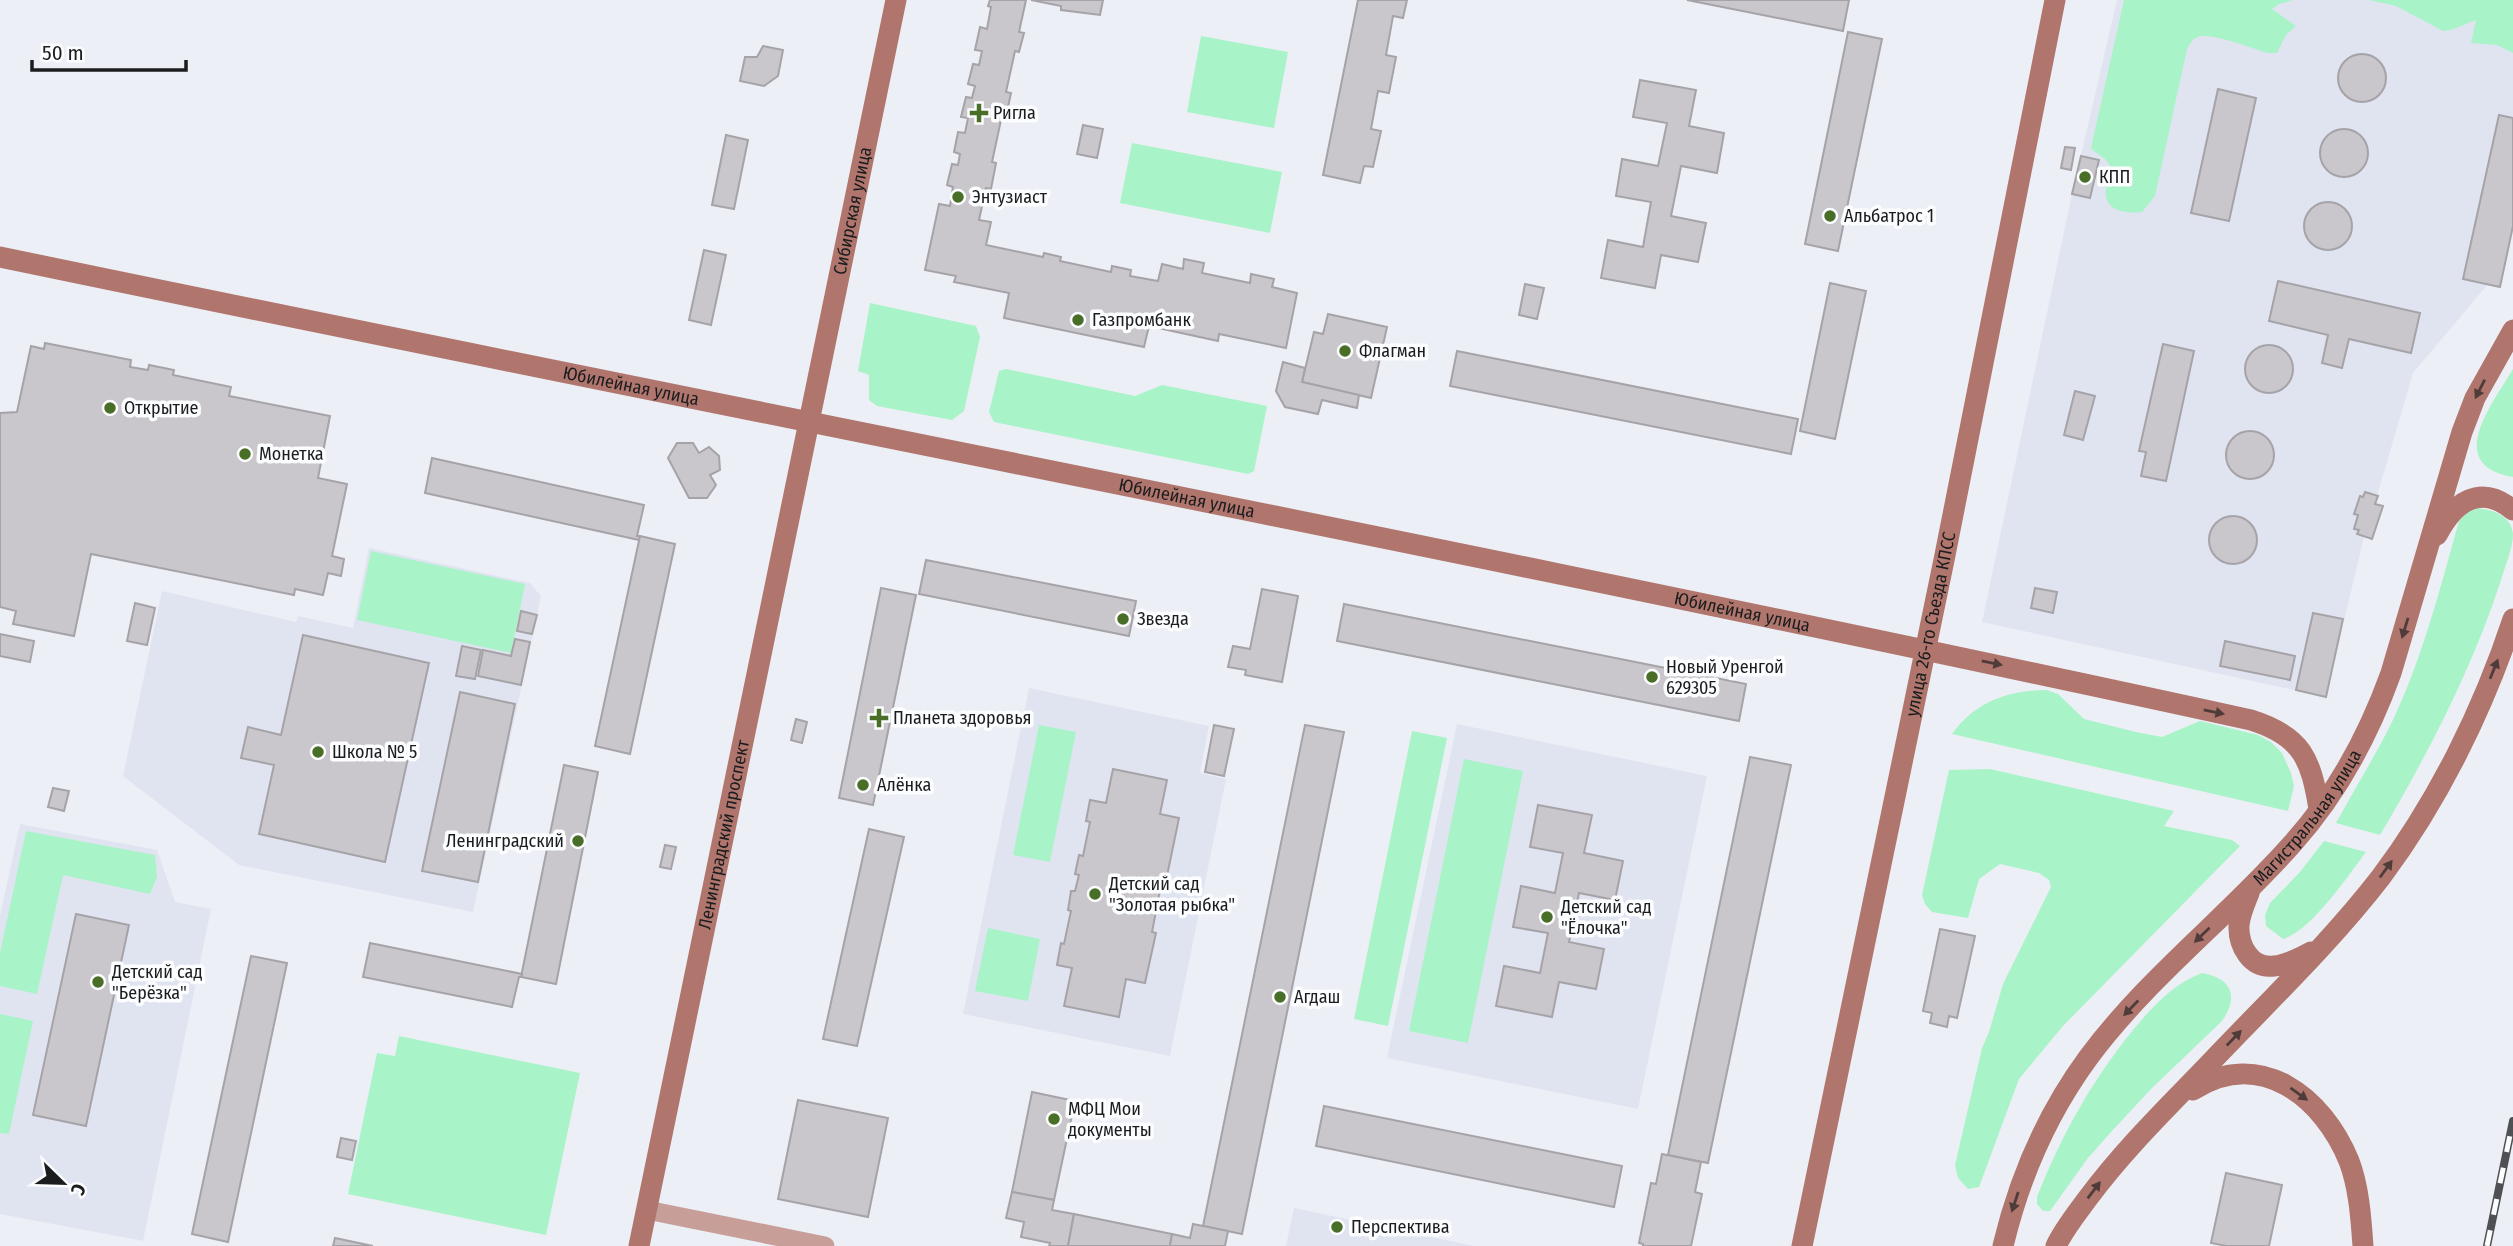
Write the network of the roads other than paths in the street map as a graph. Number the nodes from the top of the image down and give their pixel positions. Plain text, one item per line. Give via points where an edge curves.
1 (896, 0) edge
2 (2055, 0) edge
3 (0, 257) edge
4 (2513, 330) edge
5 (809, 422) junction
6 (2513, 510) edge
7 (2423, 562) junction
8 (2513, 619) edge
9 (1925, 649) junction
10 (2319, 809) junction
11 (2249, 891) junction
12 (2319, 948) junction
13 (2170, 1105) junction
14 (647, 1210) junction
15 (639, 1246) edge
16 (825, 1246) edge
17 (1802, 1246) edge
18 (2003, 1246) edge
19 (2056, 1246) edge
20 (2363, 1246) edge

1 - 5 main road, Сибирская улица
2 - 9 main road, улица 26-го Съезда КПСС
3 - 5 main road, Юбилейная улица
4 -> 7 main road, Магистральная улица via 2475,398
5 - 9 main road, Юбилейная улица
5 - 14 main road, Ленинградский проспект
6 - 7 main road via 2483,496 2472,498 2451,513
7 -> 10 main road, Магистральная улица via 2380,703
12 -> 8 main road via 2380,877 2423,814 2473,719
9 -> 10 main road, Юбилейная улица via 2278,729 2305,754
9 - 17 main road, улица 26-го Съезда КПСС
10 - 11 main road, Магистральная улица
11 - 12 main road via 2240,937 2254,961 2275,967
11 -> 18 main road, Магистральная улица via 2125,1014 2081,1068 2048,1122 2023,1178
13 -> 12 main road
19 -> 13 main road via 2109,1170
13 -> 20 main road via 2208,1080 2230,1075 2253,1074 2300,1092 2335,1132 2350,1163
14 - 15 main road, Ленинградский проспект
14 - 16 street

